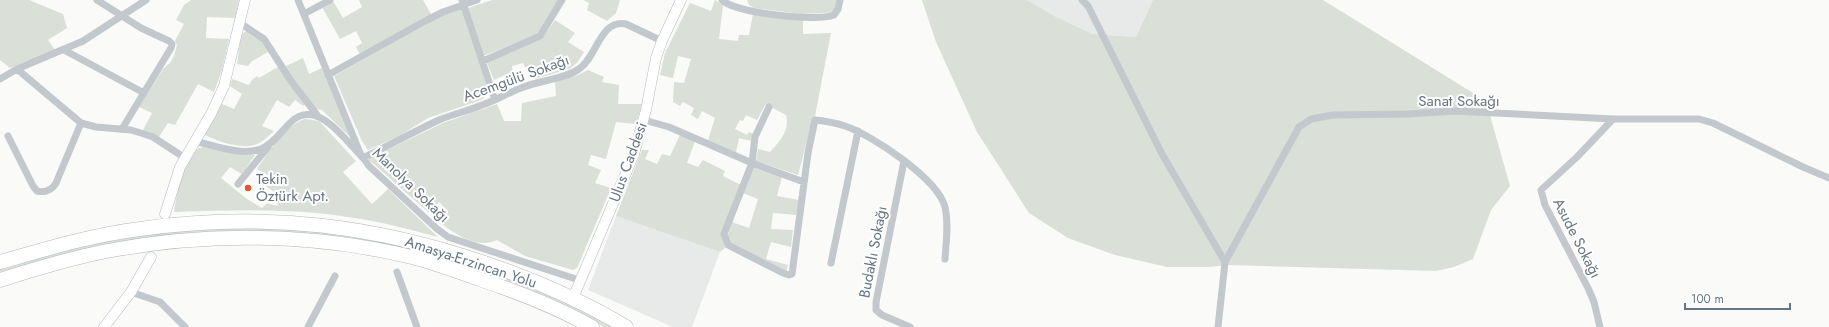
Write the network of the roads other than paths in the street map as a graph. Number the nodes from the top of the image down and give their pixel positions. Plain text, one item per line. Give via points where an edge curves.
1 (97, 0) edge
2 (146, 0) edge
3 (245, 0) edge
4 (298, 0) edge
5 (330, 0) edge
6 (477, 0) edge
7 (562, 0) edge
8 (681, 0) edge
9 (722, 0) edge
10 (840, 0) edge
11 (1082, 0) edge
12 (463, 2) edge
13 (304, 14) junction
14 (123, 16) junction
15 (240, 23) junction
16 (662, 41) junction
17 (64, 50) junction
18 (483, 61) junction
19 (17, 69) junction
20 (328, 75) junction
21 (0, 79) edge
22 (144, 93) junction
23 (495, 100) junction
24 (769, 107) dead end
25 (317, 115) junction
26 (1613, 119) junction
27 (644, 120) junction
28 (81, 123) junction
29 (122, 129) junction
30 (858, 131) junction
31 (8, 136) dead end
32 (195, 141) junction
33 (271, 144) junction
34 (185, 158) junction
35 (363, 158) junction
36 (904, 161) junction
37 (752, 163) junction
38 (1829, 178) edge
39 (804, 182) junction
40 (238, 184) dead end
41 (166, 214) dead end
42 (151, 257) dead end
43 (945, 259) dead end
44 (0, 262) edge
45 (1225, 262) junction
46 (831, 263) dead end
47 (397, 272) dead end
48 (335, 276) dead end
49 (0, 280) edge
50 (580, 280) junction
51 (131, 292) junction
52 (573, 298) junction
53 (574, 322) edge
54 (104, 327) edge
55 (185, 327) edge
56 (308, 327) edge
57 (417, 327) edge
58 (592, 327) edge
59 (626, 327) edge
60 (910, 327) edge
61 (1218, 327) edge
62 (1600, 327) edge

1 - 14 street
2 - 14 street
3 - 15 street
4 - 13 street, Manolya Sokağı
5 - 13 street
6 - 12 street
7 - 18 street via 540,36
8 - 16 street, Ulus Caddesi
9 - 10 street via 733,7 754,11 818,17 834,16
11 - 45 street via 1090,11 1162,154
12 - 18 street
12 - 20 street
13 - 20 street, Manolya Sokağı
14 - 17 street
14 - 22 street via 172,44
15 - 25 street via 264,39
15 - 32 street via 224,86
16 - 23 street, Acemgülü Sokağı via 626,24 616,23 609,27 579,69 564,76 523,87
16 - 27 street, Ulus Caddesi via 656,58
17 - 19 street
17 - 22 street
18 - 23 street
19 - 21 street
19 - 28 street
20 - 35 street, Manolya Sokağı
22 - 29 street
23 - 35 street, Acemgülü Sokağı via 440,120
24 - 37 street via 755,136
25 - 33 street via 296,118
25 - 35 street via 329,123
26 - 38 street, Sanat Sokağı via 1699,119 1713,122
26 - 45 street, Sanat Sokağı via 1454,111 1333,115 1311,119 1298,127
26 - 62 street, Asude Sokağı via 1540,190 1545,205 1588,288
27 - 37 street via 669,127
27 - 50 street, Ulus Caddesi via 629,167
28 - 29 street
28 - 31 street via 56,183 46,192 37,191 33,186
29 - 34 street via 152,137
30 - 36 street
30 - 39 street via 815,120
30 - 46 street
32 - 33 street via 246,151 262,149
32 - 34 street
33 - 40 street
34 - 41 street via 177,175
35 - 50 street, Manolya Sokağı via 448,237
36 - 43 street via 927,180 945,207
36 - 60 street, Budaklı Sokağı via 876,310
37 - 39 street
37 - 39 street via 725,230 725,240 733,249 789,275 792,274
42 - 51 street
44 - 52 highway, Amasya-Erzincan Yolu via 84,238 139,229 213,222 308,223 355,229 428,245 502,269
45 - 61 street, Sanat Sokağı
47 - 57 street
48 - 56 street
49 - 53 highway, Amasya-Erzincan Yolu via 61,262 131,247 192,240 296,239 345,244 427,262 544,303
50 - 52 street, Ulus Caddesi
51 - 54 street
51 - 55 street via 160,302
52 - 59 highway, Amasya-Erzincan Yolu
53 - 58 highway, Amasya-Erzincan Yolu

